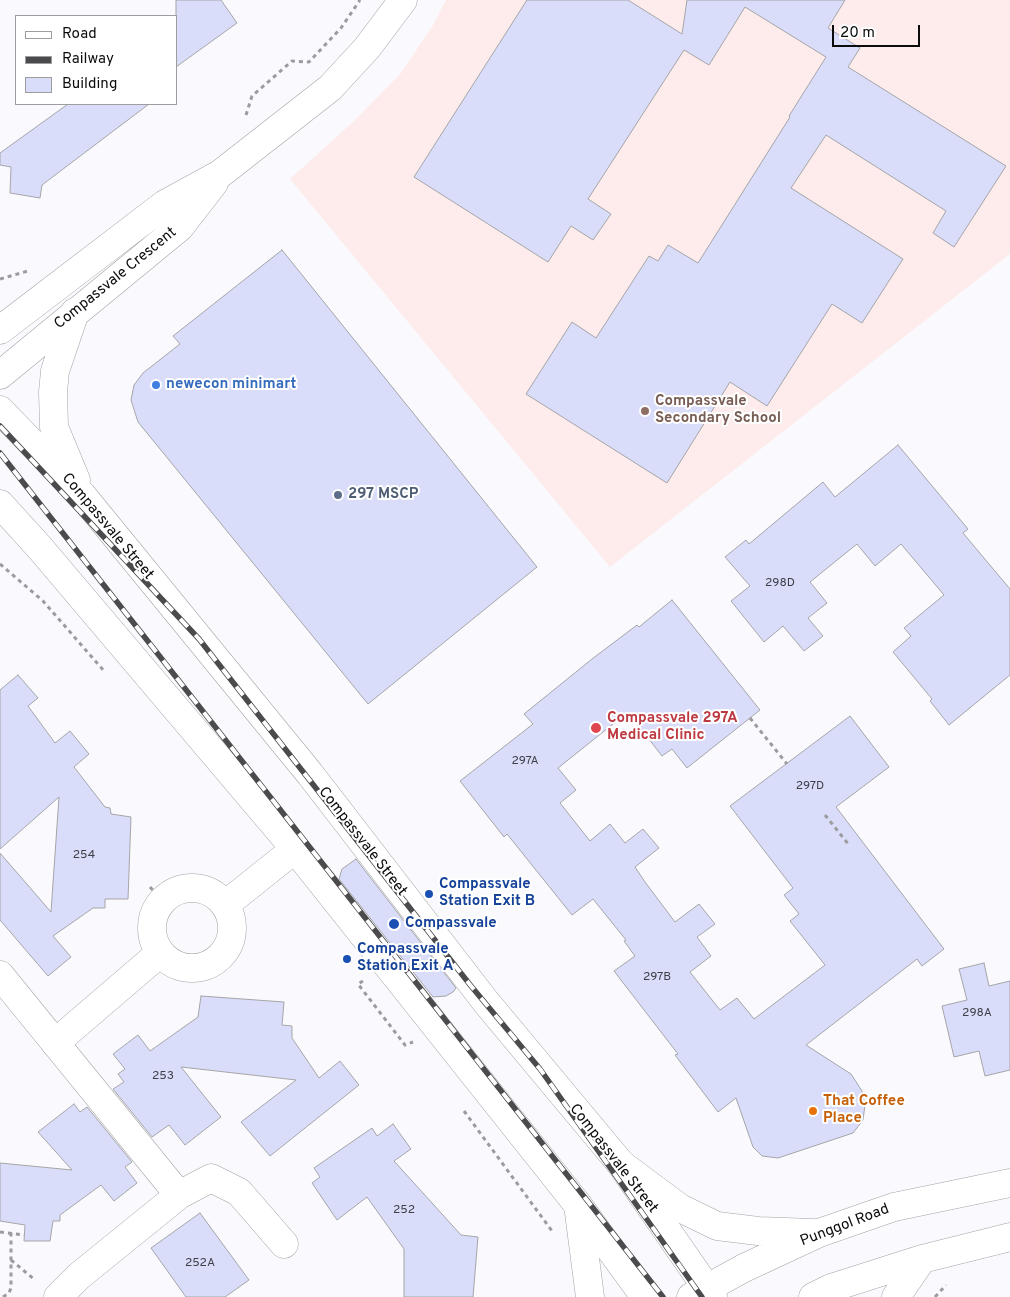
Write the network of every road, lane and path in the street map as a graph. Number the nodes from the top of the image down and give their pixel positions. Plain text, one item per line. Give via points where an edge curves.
1 (360, 0) edge
2 (403, 0) edge
3 (239, 120) dead end
4 (220, 174) junction
5 (32, 270) dead end
6 (0, 279) edge
7 (35, 302) junction
8 (0, 303) edge
9 (75, 312) junction
10 (0, 330) edge
11 (0, 375) edge
12 (0, 410) edge
13 (82, 496) junction
14 (0, 504) edge
15 (0, 527) edge
16 (40, 548) junction
17 (750, 718) dead end
18 (786, 764) dead end
19 (825, 815) dead end
20 (849, 845) dead end
21 (295, 850) junction
22 (224, 905) junction
23 (160, 953) junction
24 (0, 975) edge
25 (417, 1038) dead end
26 (55, 1043) junction
27 (418, 1050) dead end
28 (459, 1105) dead end
29 (621, 1164) junction
30 (1010, 1183) edge
31 (179, 1195) junction
32 (578, 1205) junction
33 (0, 1232) edge
34 (11, 1233) junction
35 (553, 1233) dead end
36 (819, 1233) junction
37 (24, 1235) dead end
38 (1010, 1237) edge
39 (284, 1244) dead end
40 (922, 1259) junction
41 (954, 1282) dead end
42 (703, 1294) edge
43 (3, 1297) edge
44 (58, 1297) edge
45 (590, 1297) edge
46 (645, 1297) edge
47 (813, 1297) edge
48 (896, 1297) edge
49 (935, 1297) edge

1 - 3 path via 341,28 309,62 292,61 252,96 247,114
2 - 4 street, Compassvale Crescent via 330,88
4 - 7 street, Compassvale Crescent via 165,204
4 - 9 street, Compassvale Crescent via 180,227
5 - 6 path
7 - 8 street
7 - 10 street, Compassvale Crescent
9 - 11 street, Compassvale Crescent
9 - 13 street via 55,371 54,427
12 - 13 street, Compassvale Street
13 - 29 street, Compassvale Street via 310,774 486,1002
14 - 16 street
15 - 16 street
16 - 21 street
17 - 18 path
19 - 20 path
21 - 22 street
21 - 32 street
22 - 23 street via 231,919 231,935 226,949 216,960 202,967 187,968 172,963
22 - 23 street via 201,889 187,888 156,894 152,926
23 - 26 street
24 - 26 street
25 - 27 path via 412,1042
26 - 31 street
28 - 35 path
29 - 36 street via 680,1208 717,1226
29 - 42 street, Compassvale Street via 692,1264
30 - 36 street, Punggol Road via 894,1207
31 - 39 street via 211,1178 222,1182 239,1192
31 - 44 street via 79,1276
32 - 45 street
32 - 46 street
33 - 34 path
34 - 37 path
34 - 43 path via 11,1288
36 - 42 street, Punggol Road
38 - 40 street
40 - 47 street via 831,1288
40 - 48 street
41 - 49 path via 945,1285

